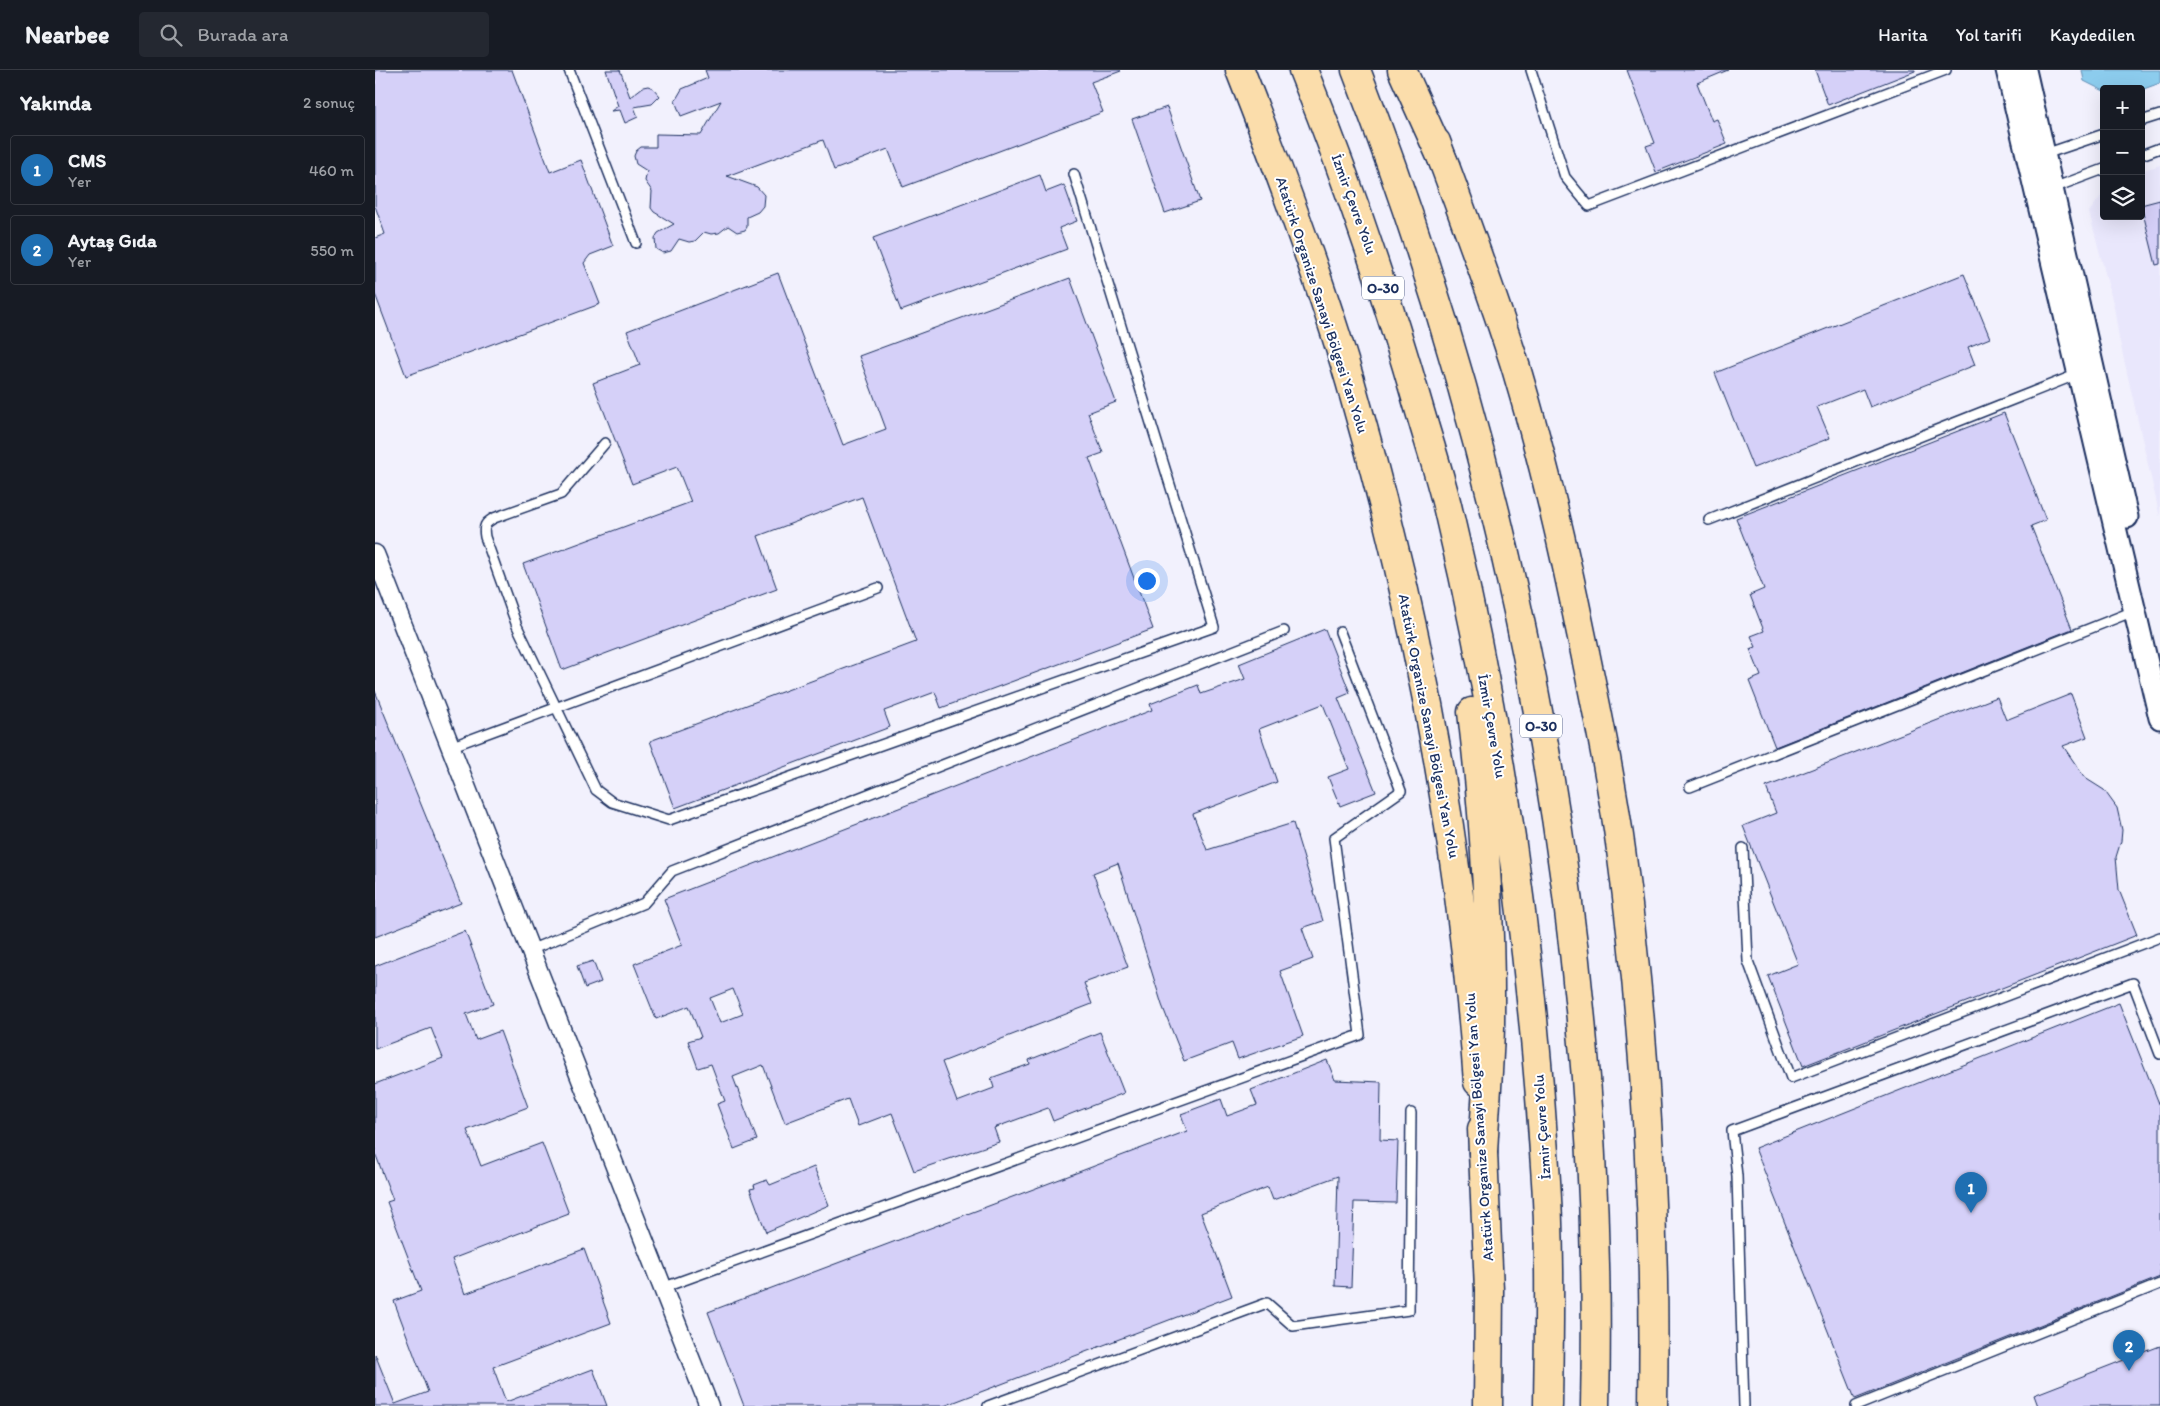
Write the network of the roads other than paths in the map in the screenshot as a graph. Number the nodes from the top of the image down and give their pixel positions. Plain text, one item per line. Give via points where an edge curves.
1 (569, 70) edge
2 (1240, 70) edge
3 (1303, 70) edge
4 (1356, 70) edge
5 (1402, 70) edge
6 (1411, 70) edge
7 (1531, 70) edge
8 (1946, 70) edge
9 (2007, 70) edge
10 (2025, 70) edge
11 (2160, 115) edge
12 (2145, 120) edge
13 (2100, 135) edge
14 (2160, 148) edge
15 (2045, 154) junction
16 (2145, 154) edge
17 (1445, 165) junction
18 (2100, 170) edge
19 (1074, 174) dead end
20 (2053, 188) junction
21 (636, 243) dead end
22 (2078, 374) junction
23 (605, 443) dead end
24 (1449, 512) junction
25 (1709, 520) dead end
26 (376, 560) edge
27 (878, 588) dead end
28 (2135, 611) junction
29 (1284, 631) dead end
30 (1339, 632) dead end
31 (2160, 654) edge
32 (557, 708) junction
33 (2160, 718) edge
34 (451, 747) junction
35 (1690, 787) dead end
36 (1743, 848) dead end
37 (2160, 937) edge
38 (530, 950) junction
39 (2160, 1054) edge
40 (1411, 1113) dead end
41 (1483, 1153) junction
42 (2160, 1284) edge
43 (662, 1288) junction
44 (709, 1406) edge
45 (988, 1406) edge
46 (1488, 1406) edge
47 (1548, 1406) edge
48 (1595, 1406) edge
49 (1653, 1406) edge
50 (1744, 1406) edge
51 (1855, 1406) edge

1 - 21 lane
2 - 41 main road, Atatürk Organize Sanayi Bölgesi Yan Yolu via 1308,253 1347,370 1392,536 1419,659 1451,834 1475,1033
3 - 24 main road, İzmir Çevre Yolu / O-30 via 1376,264
4 - 48 main road, O-30 via 1394,169 1445,324 1515,590 1538,704 1562,853 1580,1008 1591,1166
5 - 17 main road
6 - 17 main road
7 - 8 lane via 1565,177 1589,206
9 - 22 street
10 - 15 street
11 - 12 lane
13 - 15 lane
14 - 16 lane
15 - 20 street
17 - 49 main road via 1516,368 1545,478 1599,719 1621,848 1644,1083 1654,1270
18 - 20 lane
19 - 32 lane via 1214,627 669,820 612,802 596,790
20 - 31 street
22 - 25 lane
22 - 28 street
23 - 32 lane via 561,494 494,518 483,527 517,626
24 - 41 main road via 1480,776 1490,1028
24 - 47 main road, İzmir Çevre Yolu / O-30 via 1501,777 1533,1011 1546,1168
26 - 34 street
27 - 32 lane
28 - 33 street
28 - 35 lane
29 - 38 lane via 672,871 644,903
30 - 43 lane via 1401,791 1334,838 1360,1035
32 - 34 lane
34 - 38 street
36 - 37 lane via 1748,961 1791,1078
38 - 43 street
39 - 50 lane via 2133,983 1732,1131 1737,1176
40 - 45 lane via 1409,1310 1293,1326 1267,1303
41 - 46 main road, Atatürk Organize Sanayi Bölgesi Yan Yolu via 1489,1290
42 - 51 lane
43 - 44 street

